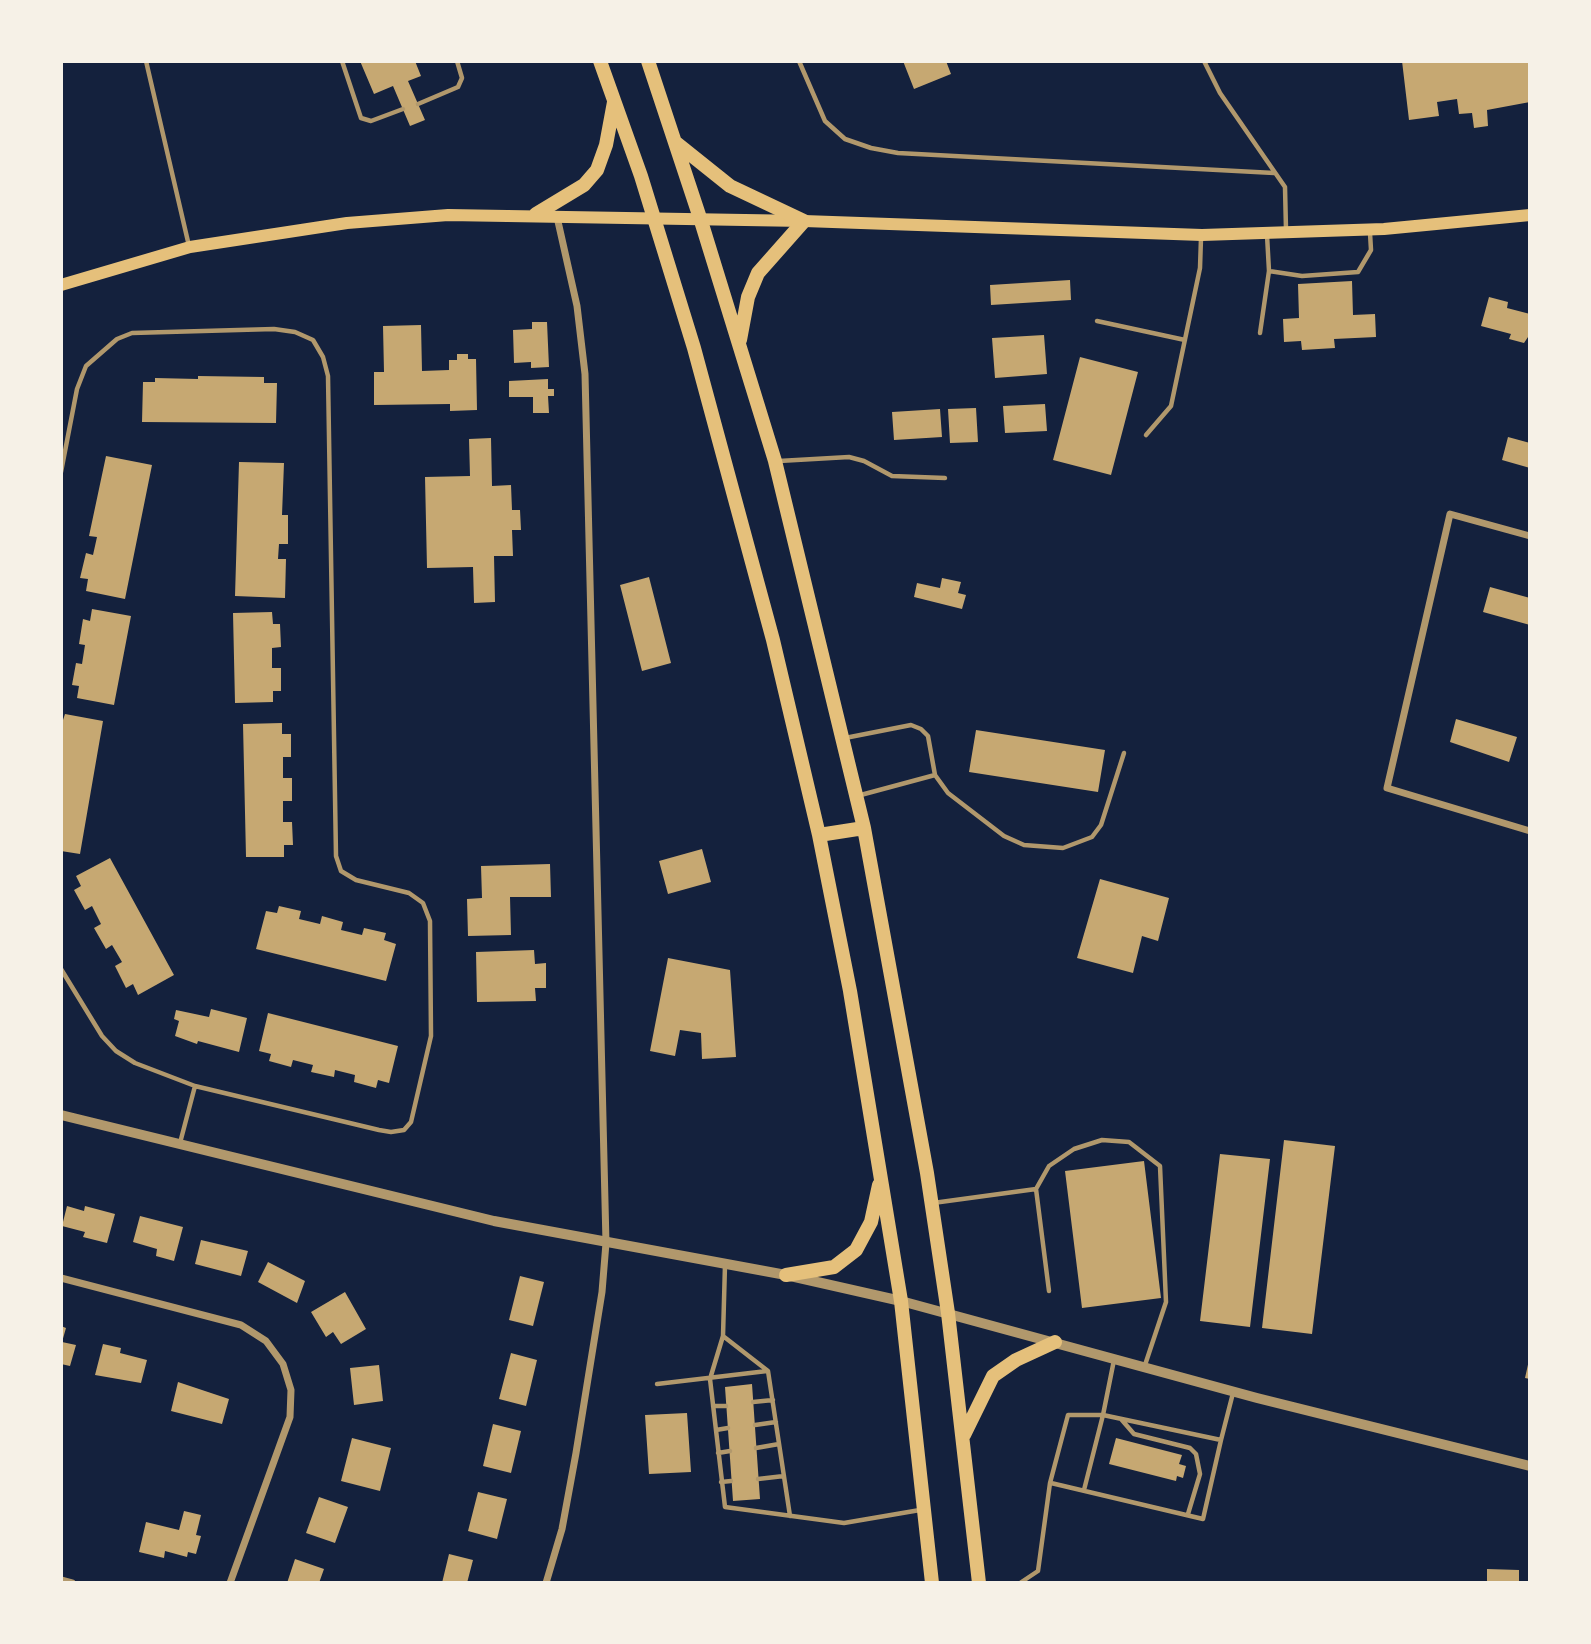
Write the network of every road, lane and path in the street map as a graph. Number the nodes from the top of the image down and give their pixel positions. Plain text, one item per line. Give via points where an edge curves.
1 (146, 61) edge
2 (342, 61) edge
3 (457, 61) edge
4 (600, 61) edge
5 (648, 61) edge
6 (799, 61) edge
7 (1204, 61) edge
8 (615, 100) junction
9 (418, 104) dead end
10 (403, 109) dead end
11 (674, 141) junction
12 (1273, 173) junction
13 (536, 214) junction
14 (556, 215) junction
15 (1530, 215) edge
16 (655, 220) junction
17 (804, 221) junction
18 (701, 222) junction
19 (1370, 230) junction
20 (1267, 234) junction
21 (1287, 234) junction
22 (1202, 235) junction
23 (190, 247) junction
24 (1269, 271) junction
25 (61, 285) edge
26 (1097, 321) dead end
27 (1260, 333) dead end
28 (1185, 340) junction
29 (739, 343) junction
30 (1146, 435) dead end
31 (775, 461) junction
32 (61, 472) edge
33 (945, 478) dead end
34 (1530, 536) edge
35 (843, 738) junction
36 (1124, 753) dead end
37 (935, 775) junction
38 (857, 796) junction
39 (864, 828) junction
40 (1530, 831) edge
41 (819, 835) junction
42 (61, 969) edge
43 (195, 1086) junction
44 (61, 1115) edge
45 (180, 1144) junction
46 (881, 1177) junction
47 (1036, 1189) junction
48 (932, 1203) junction
49 (606, 1243) junction
50 (725, 1264) junction
51 (786, 1275) junction
52 (61, 1278) edge
53 (1049, 1291) dead end
54 (901, 1301) junction
55 (948, 1313) junction
56 (723, 1336) junction
57 (1055, 1342) junction
58 (1114, 1358) junction
59 (1145, 1366) junction
60 (768, 1371) junction
61 (710, 1379) junction
62 (657, 1384) dead end
63 (1234, 1391) junction
64 (772, 1400) junction
65 (753, 1402) dead end
66 (713, 1406) junction
67 (726, 1406) dead end
68 (1103, 1415) junction
69 (1119, 1417) junction
70 (776, 1422) junction
71 (755, 1425) dead end
72 (728, 1428) dead end
73 (716, 1430) junction
74 (963, 1436) junction
75 (1221, 1440) junction
76 (779, 1444) junction
77 (756, 1448) dead end
78 (730, 1451) dead end
79 (718, 1453) junction
80 (1530, 1466) edge
81 (784, 1476) junction
82 (758, 1479) dead end
83 (732, 1481) dead end
84 (721, 1482) junction
85 (1050, 1483) junction
86 (1084, 1490) junction
87 (925, 1509) junction
88 (1188, 1514) junction
89 (790, 1516) junction
90 (61, 1580) edge
91 (72, 1583) edge
92 (230, 1583) edge
93 (546, 1583) edge
94 (932, 1583) edge
95 (979, 1583) edge
96 (1020, 1583) edge

1 - 23 lane
2 - 10 lane via 361,118 372,121
3 - 9 lane via 462,78 458,87
4 - 8 highway
5 - 11 highway
6 - 12 lane via 825,121 845,139 871,148
7 - 12 lane
8 - 13 highway via 597,170 584,185
8 - 16 highway
11 - 17 highway via 730,186
11 - 18 highway
12 - 21 lane via 1285,187
13 - 14 main road
13 - 23 main road via 347,223
14 - 16 main road
14 - 49 street via 577,306 584,374
15 - 19 main road
16 - 18 main road
16 - 41 highway via 740,514
17 - 18 main road
17 - 22 main road
17 - 29 highway via 758,272
18 - 29 highway
19 - 21 main road
19 - 24 lane via 1371,250 1358,272 1302,275
20 - 21 main road
20 - 22 main road
20 - 24 lane
22 - 28 lane
23 - 25 main road
24 - 27 lane
26 - 28 lane
28 - 30 lane via 1171,406
29 - 31 highway
31 - 33 lane via 849,457 892,476
31 - 35 highway
32 - 43 lane via 86,366 117,339 132,333 274,329 313,340 323,357 328,376 336,856 341,871 356,880 409,893 423,903 430,921 431,1035 411,1122 404,1130 391,1132
34 - 40 street via 1450,514 1387,788
35 - 37 lane via 911,725 921,729 928,736
35 - 38 highway
36 - 37 lane via 1101,825 1092,837 1063,848 1024,845 1004,835 948,793
37 - 38 lane
38 - 39 highway
39 - 41 highway
39 - 48 highway
41 - 46 highway
42 - 43 lane via 83,1009 116,1051
43 - 45 lane
44 - 45 street
45 - 49 street via 494,1221
46 - 51 highway via 871,1222 856,1250 834,1266
46 - 54 highway
47 - 48 lane
47 - 53 lane
47 - 59 lane via 1049,1166 1074,1149 1102,1140 1129,1142 1160,1166 1166,1302
48 - 55 highway
49 - 50 street
49 - 93 street via 576,1453
50 - 51 street
50 - 56 lane
51 - 54 street
52 - 92 street via 242,1325 266,1341 283,1364 291,1390 290,1417
54 - 55 street
54 - 87 highway
55 - 57 street
55 - 74 highway
56 - 60 lane
56 - 61 lane
57 - 58 street
57 - 74 highway via 993,1376
58 - 59 street
58 - 68 lane
59 - 63 street
60 - 61 lane
60 - 64 lane
61 - 62 lane
61 - 66 lane
63 - 75 lane
63 - 80 street
64 - 65 lane
64 - 70 lane
66 - 67 lane
66 - 73 lane
68 - 69 lane
68 - 85 lane via 1068,1415
68 - 86 lane
69 - 75 lane
69 - 88 lane via 1134,1434 1190,1448 1196,1454 1200,1474
70 - 71 lane
70 - 76 lane
72 - 73 lane
73 - 79 lane
74 - 95 highway
75 - 88 lane via 1203,1519
76 - 77 lane
76 - 81 lane
78 - 79 lane
79 - 84 lane
81 - 82 lane
81 - 89 lane
83 - 84 lane
84 - 89 lane via 725,1507
85 - 86 lane
85 - 96 lane via 1038,1571
86 - 88 lane
87 - 89 lane via 844,1523
87 - 94 highway
90 - 91 street

